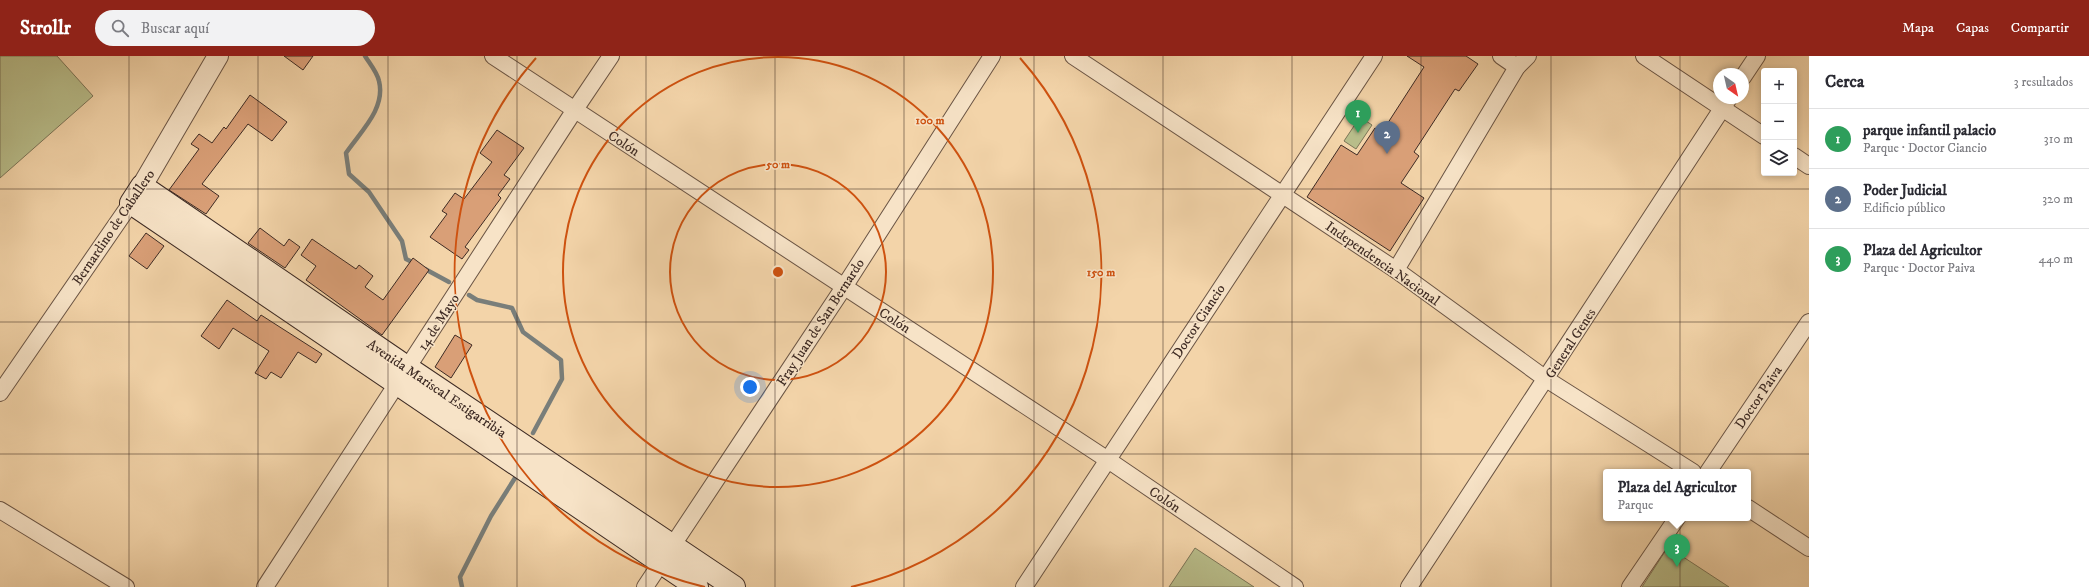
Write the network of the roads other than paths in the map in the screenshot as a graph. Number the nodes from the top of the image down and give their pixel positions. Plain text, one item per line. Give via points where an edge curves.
1 (218, 56) edge
2 (493, 56) edge
3 (611, 56) edge
4 (992, 56) edge
5 (1073, 56) edge
6 (1374, 56) edge
7 (1501, 56) edge
8 (1644, 56) edge
9 (1757, 56) edge
10 (1523, 62) edge
11 (1749, 68) edge
12 (1713, 96) edge
13 (1725, 104) edge
14 (1727, 104) edge
15 (574, 110) junction
16 (1761, 133) edge
17 (1797, 158) edge
18 (1809, 166) edge
19 (1281, 194) junction
20 (137, 195) junction
21 (1396, 270) junction
22 (844, 287) junction
23 (1809, 322) edge
24 (403, 376) junction
25 (1546, 379) junction
26 (0, 394) edge
27 (1108, 460) junction
28 (1688, 469) edge
29 (1710, 469) edge
30 (0, 510) edge
31 (1751, 510) edge
32 (1675, 521) edge
33 (1809, 548) edge
34 (666, 554) junction
35 (126, 587) edge
36 (265, 587) edge
37 (645, 587) edge
38 (697, 587) edge
39 (734, 587) edge
40 (1024, 587) edge
41 (1295, 587) edge
42 (1409, 587) edge
43 (1630, 587) edge

1 - 20 street, Bernardino de Caballero
2 - 15 street, Colón
3 - 15 street, 14 de Mayo
4 - 22 street, Fray Juan de San Bernardo
5 - 19 street, Independencia Nacional
6 - 19 street, Doctor Ciancio
7 - 10 street
8 - 12 street
9 - 11 street
10 - 21 street
13 - 25 street, General Genes
14 - 16 street
15 - 22 street, Colón
15 - 24 street, 14 de Mayo
17 - 18 street
19 - 21 street, Independencia Nacional
19 - 27 street, Doctor Ciancio
20 - 24 main road, Avenida Mariscal Estigarribia
20 - 26 street, Bernardino de Caballero
21 - 25 street, Independencia Nacional
22 - 27 street, Colón
22 - 34 street, Fray Juan de San Bernardo
23 - 29 street, Doctor Paiva
24 - 34 main road, Avenida Mariscal Estigarribia
24 - 36 street, 14 de Mayo
25 - 28 street, Independencia Nacional
25 - 42 street, General Genes
27 - 40 street, Doctor Ciancio
27 - 41 street, Colón
30 - 35 street
31 - 33 street
32 - 43 street
34 - 37 street, Fray Juan de San Bernardo
34 - 38 main road, Avenida Mariscal Estigarribia
34 - 39 main road, Avenida Mariscal Estigarribia

